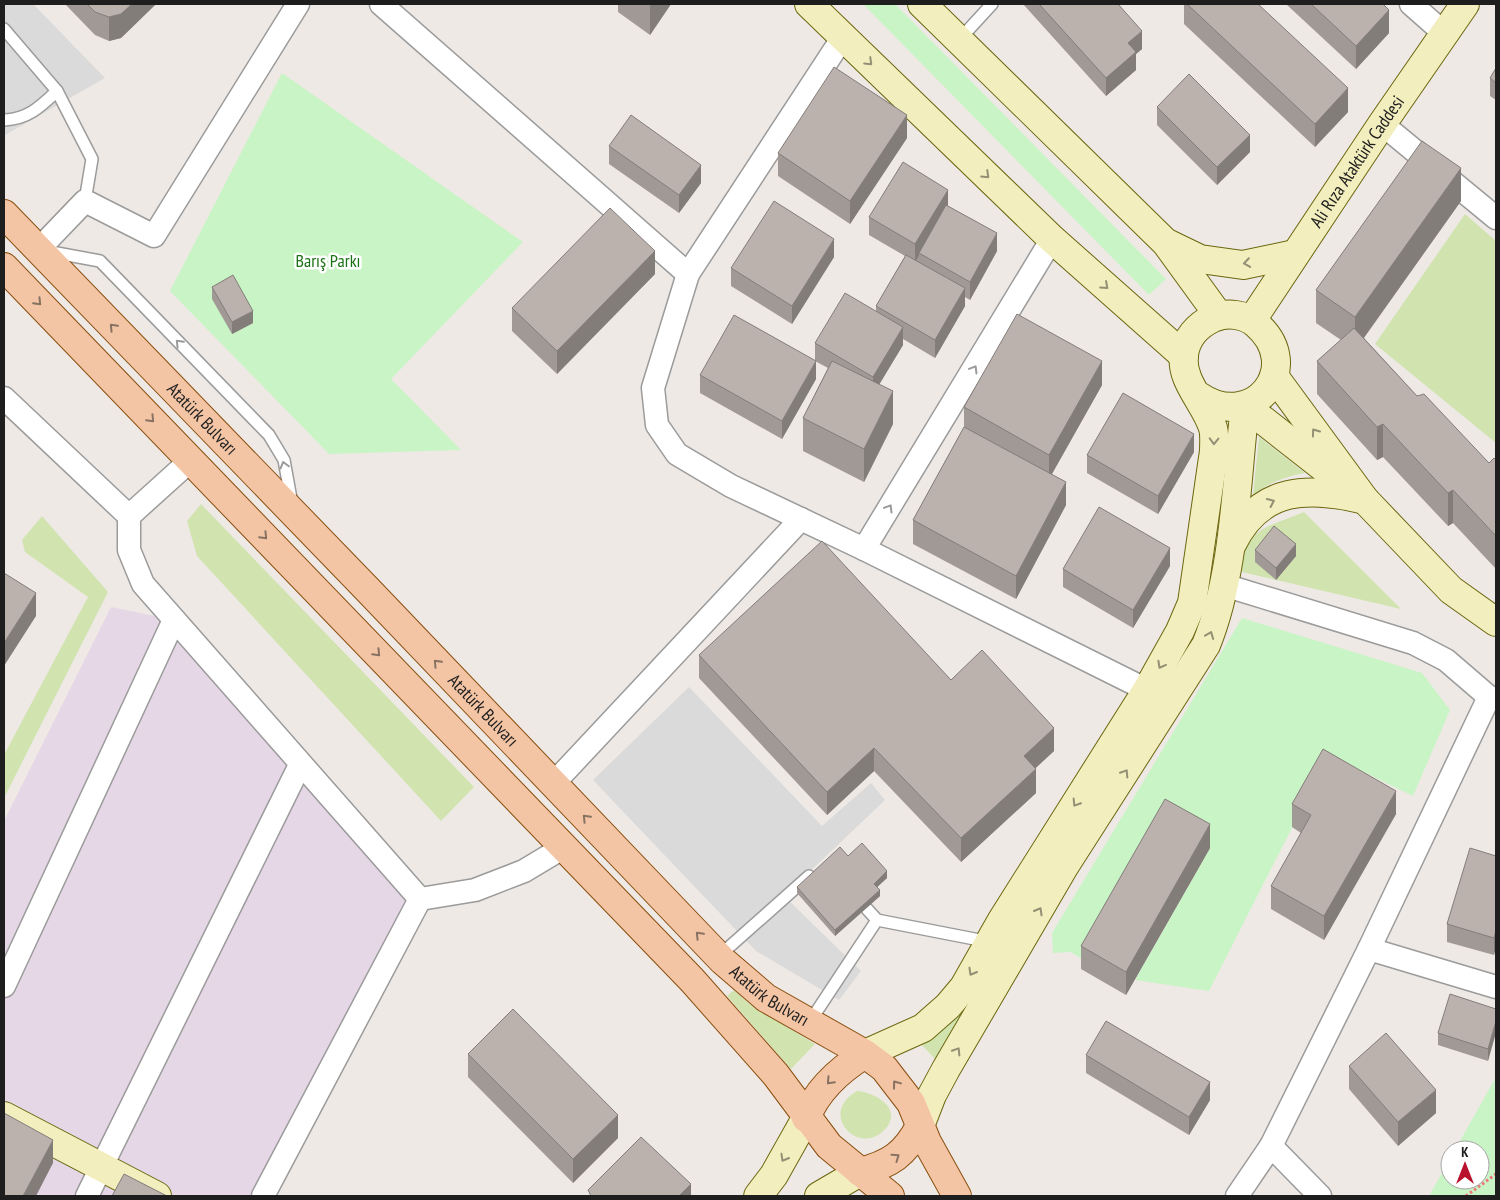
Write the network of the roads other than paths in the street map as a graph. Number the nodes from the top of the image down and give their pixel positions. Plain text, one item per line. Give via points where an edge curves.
1 (298, 4) edge
2 (381, 4) edge
3 (809, 4) edge
4 (922, 4) edge
5 (992, 4) edge
6 (1411, 4) edge
7 (1465, 4) edge
8 (4, 30) edge
9 (1444, 33) junction
10 (843, 37) junction
11 (959, 40) junction
12 (57, 91) junction
13 (4, 120) edge
14 (1382, 124) junction
15 (86, 201) junction
16 (4, 214) edge
17 (1496, 218) edge
18 (1052, 239) junction
19 (1166, 243) junction
20 (38, 250) junction
21 (1295, 254) junction
22 (4, 267) edge
23 (688, 274) junction
24 (1218, 316) junction
25 (1252, 320) junction
26 (1184, 356) junction
27 (1274, 376) junction
28 (1199, 396) junction
29 (4, 398) edge
30 (1244, 406) junction
31 (191, 460) junction
32 (1365, 500) junction
33 (294, 513) junction
34 (129, 516) junction
35 (800, 519) junction
36 (864, 550) junction
37 (1229, 550) junction
38 (1224, 585) junction
39 (174, 620) junction
40 (1496, 622) edge
41 (1147, 690) junction
42 (1493, 698) edge
43 (300, 764) junction
44 (553, 784) junction
45 (564, 847) junction
46 (817, 869) edge
47 (420, 899) junction
48 (867, 908) edge
49 (877, 920) junction
50 (990, 942) junction
51 (1369, 949) junction
52 (719, 956) junction
53 (4, 986) edge
54 (1496, 987) edge
55 (809, 1023) junction
56 (865, 1054) junction
57 (4, 1116) edge
58 (806, 1118) junction
59 (920, 1126) junction
60 (1271, 1146) junction
61 (101, 1167) junction
62 (860, 1172) junction
63 (87, 1196) edge
64 (157, 1196) edge
65 (262, 1196) edge
66 (758, 1196) edge
67 (819, 1196) edge
68 (890, 1196) edge
69 (957, 1196) edge
70 (1237, 1196) edge
71 (1320, 1196) edge

1 - 15 street via 154,236
2 - 23 street
3 - 10 main road
4 - 11 main road
5 - 11 lane
6 - 9 street
7 - 9 main road, Ali Rıza Ataktürk Caddesi
8 - 12 lane
9 - 14 main road, Ali Rıza Ataktürk Caddesi
10 -> 18 main road
10 - 23 street
11 - 19 main road
12 - 13 lane via 34,112 17,120
12 - 15 lane via 92,159
14 - 17 street
14 - 21 main road, Ali Rıza Ataktürk Caddesi
15 - 20 street
16 - 20 main road, Atatürk Bulvarı
18 -> 26 main road
36 -> 18 street
21 -> 19 main road via 1243,265 1200,259
19 - 24 main road
33 -> 20 main road, Atatürk Bulvarı
33 -> 20 lane via 284,460 269,435 100,261
21 - 25 main road, Ali Rıza Ataktürk Caddesi
22 -> 31 main road, Atatürk Bulvarı
23 - 35 street via 653,388 657,425 677,454 731,486
24 - 25 main road via 1232,315
24 - 26 main road via 1195,330
25 - 27 main road via 1268,334 1275,347 1277,362
26 - 28 main road via 1189,385
27 - 30 main road via 1263,394
32 -> 27 main road
28 - 30 main road via 1220,407
28 -> 41 main road via 1214,430 1214,444 1197,576 1192,603 1180,631
29 - 34 street
30 - 32 main road
30 - 37 main road
31 - 34 street
31 -> 45 main road, Atatürk Bulvarı
37 -> 32 main road via 1241,525 1256,510 1277,499 1306,492 1330,492
32 - 40 main road via 1451,590
44 -> 33 main road, Atatürk Bulvarı
34 - 39 street via 129,550 143,584
35 - 36 street
35 - 44 street
36 - 41 street
37 - 38 main road
38 - 42 street via 1413,643 1446,660
59 -> 38 main road via 946,1069 1064,867 1195,665 1215,622
39 - 43 street
39 - 53 street
41 -> 50 main road
42 - 51 street
43 - 47 street
43 - 61 street
52 -> 44 main road, Atatürk Bulvarı
45 - 47 street via 524,871 475,890
45 - 58 main road, Atatürk Bulvarı via 742,1034
46 - 52 lane
47 - 65 street
48 - 49 lane
49 - 50 lane
49 - 55 lane
50 -> 56 main road via 964,987 948,1006 923,1028
51 - 54 street
51 - 60 street
52 - 55 main road, Atatürk Bulvarı via 766,998
55 - 56 main road, Atatürk Bulvarı
56 -> 58 main road via 834,1077 816,1097
59 -> 56 main road, Atatürk Bulvarı via 911,1103 884,1068
57 - 61 main road
58 - 62 main road, Atatürk Bulvarı via 829,1146
58 -> 66 main road via 774,1175
62 -> 59 main road via 886,1164 905,1150
59 - 69 main road, Atatürk Bulvarı
60 - 70 street
60 - 71 street
61 - 63 street
61 - 64 main road
62 - 67 main road
62 - 68 main road, Atatürk Bulvarı

